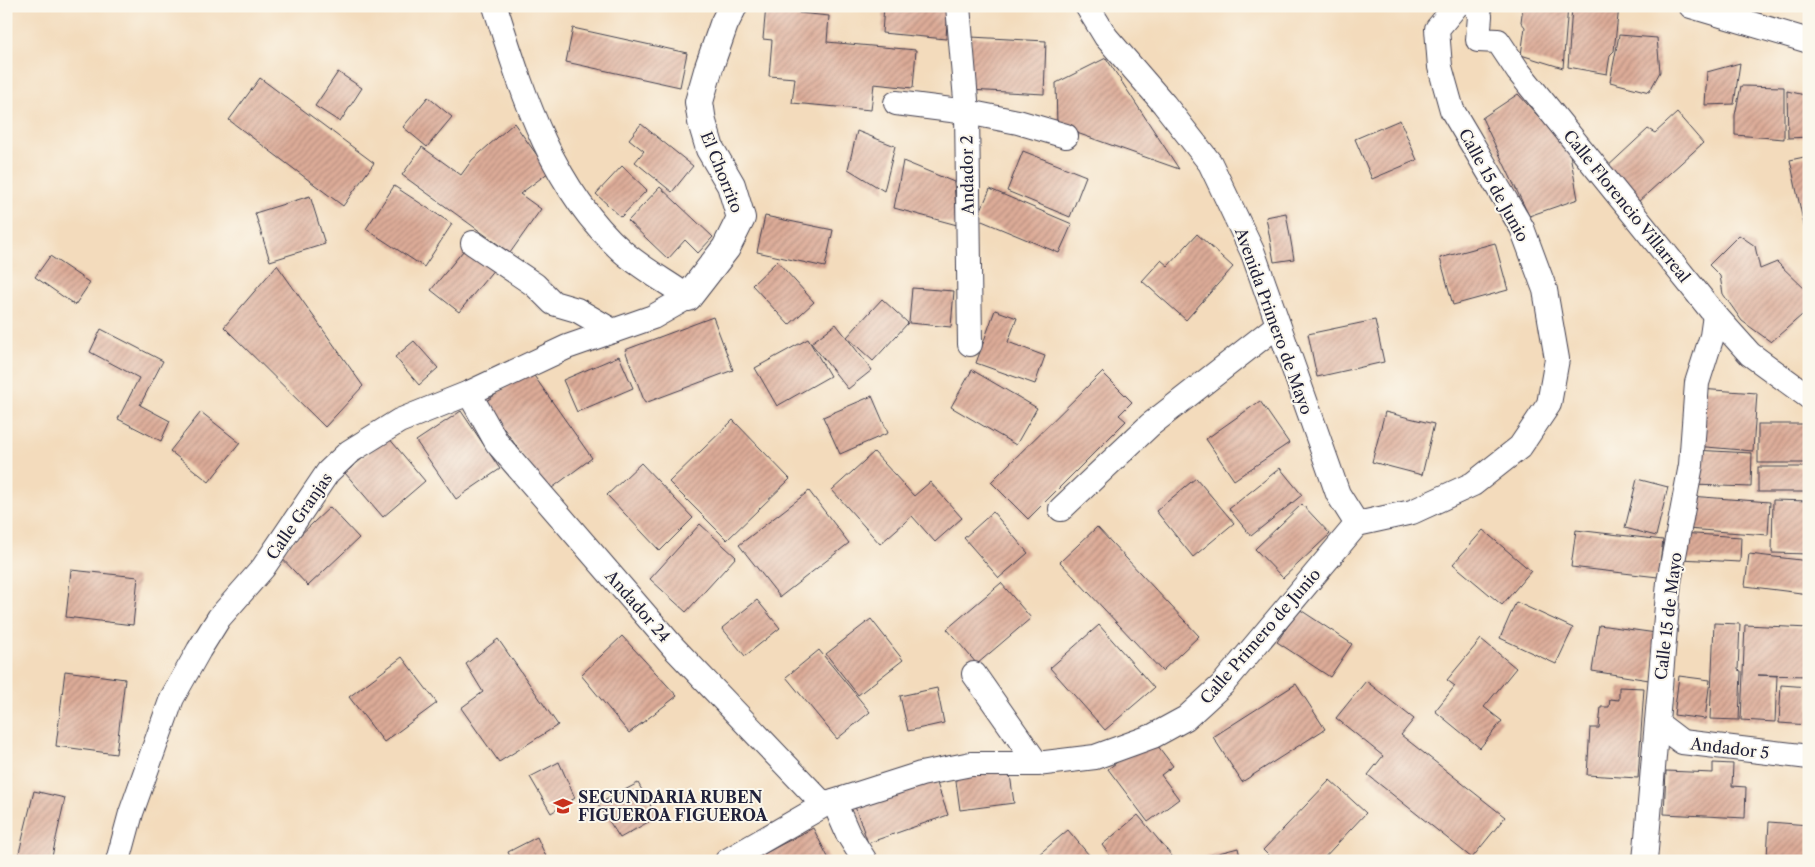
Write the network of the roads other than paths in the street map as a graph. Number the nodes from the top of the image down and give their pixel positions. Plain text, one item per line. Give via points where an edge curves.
1 (495, 6) edge
2 (733, 6) edge
3 (958, 6) edge
4 (1086, 6) edge
5 (1456, 6) edge
6 (1476, 6) edge
7 (1691, 6) edge
8 (1809, 41) edge
9 (896, 104) dead end
10 (967, 112) junction
11 (1066, 136) dead end
12 (474, 243) dead end
13 (688, 297) junction
14 (1715, 315) junction
15 (1278, 325) junction
16 (613, 331) junction
17 (970, 344) dead end
18 (469, 393) junction
19 (1809, 397) edge
20 (1062, 510) dead end
21 (1357, 524) junction
22 (974, 674) dead end
23 (1657, 723) junction
24 (1809, 757) edge
25 (1037, 764) junction
26 (829, 804) junction
27 (118, 861) edge
28 (727, 861) edge
29 (864, 861) edge
30 (1645, 861) edge

1 - 13 street via 524,94 556,166 589,215 623,251
2 - 13 street, El Chorrito via 699,102 710,149 731,184 742,218 726,248
3 - 10 street, Andador 2
4 - 15 street, Avenida Primero de Mayo via 1106,37 1210,164 1253,253
5 - 21 street, Calle 15 de Junio via 1437,29 1440,67 1452,110 1522,228 1545,290 1557,359 1549,404 1520,447 1473,484 1412,512
6 - 14 street, Calle Florencio Villarreal via 1480,16 1478,40 1498,41 1518,71
7 - 8 street
9 - 10 street
10 - 11 street
10 - 17 street, Andador 2
12 - 16 street via 535,285 553,303 577,310
13 - 16 street, Calle Granjas via 653,317
14 - 19 street, Calle Florencio Villarreal via 1750,354
14 - 23 street, Calle 15 de Mayo via 1697,383 1691,465 1669,582
15 - 20 street via 1150,425
15 - 21 street, Avenida Primero de Mayo via 1338,494
16 - 18 street, Calle Granjas via 567,347
18 - 26 street, Andador 24 via 497,443 674,648
18 - 27 street, Calle Granjas via 399,421 349,452 328,472 263,568 219,618 172,698 131,813
21 - 25 street, Calle Primero de Junio via 1222,685 1186,718 1153,736 1095,757
22 - 25 street
23 - 24 street, Andador 5 via 1682,742
23 - 30 street, Calle 15 de Mayo
25 - 26 street, Calle Primero de Junio via 971,764 929,772
26 - 28 street, Calle Primero de Junio
26 - 29 street

